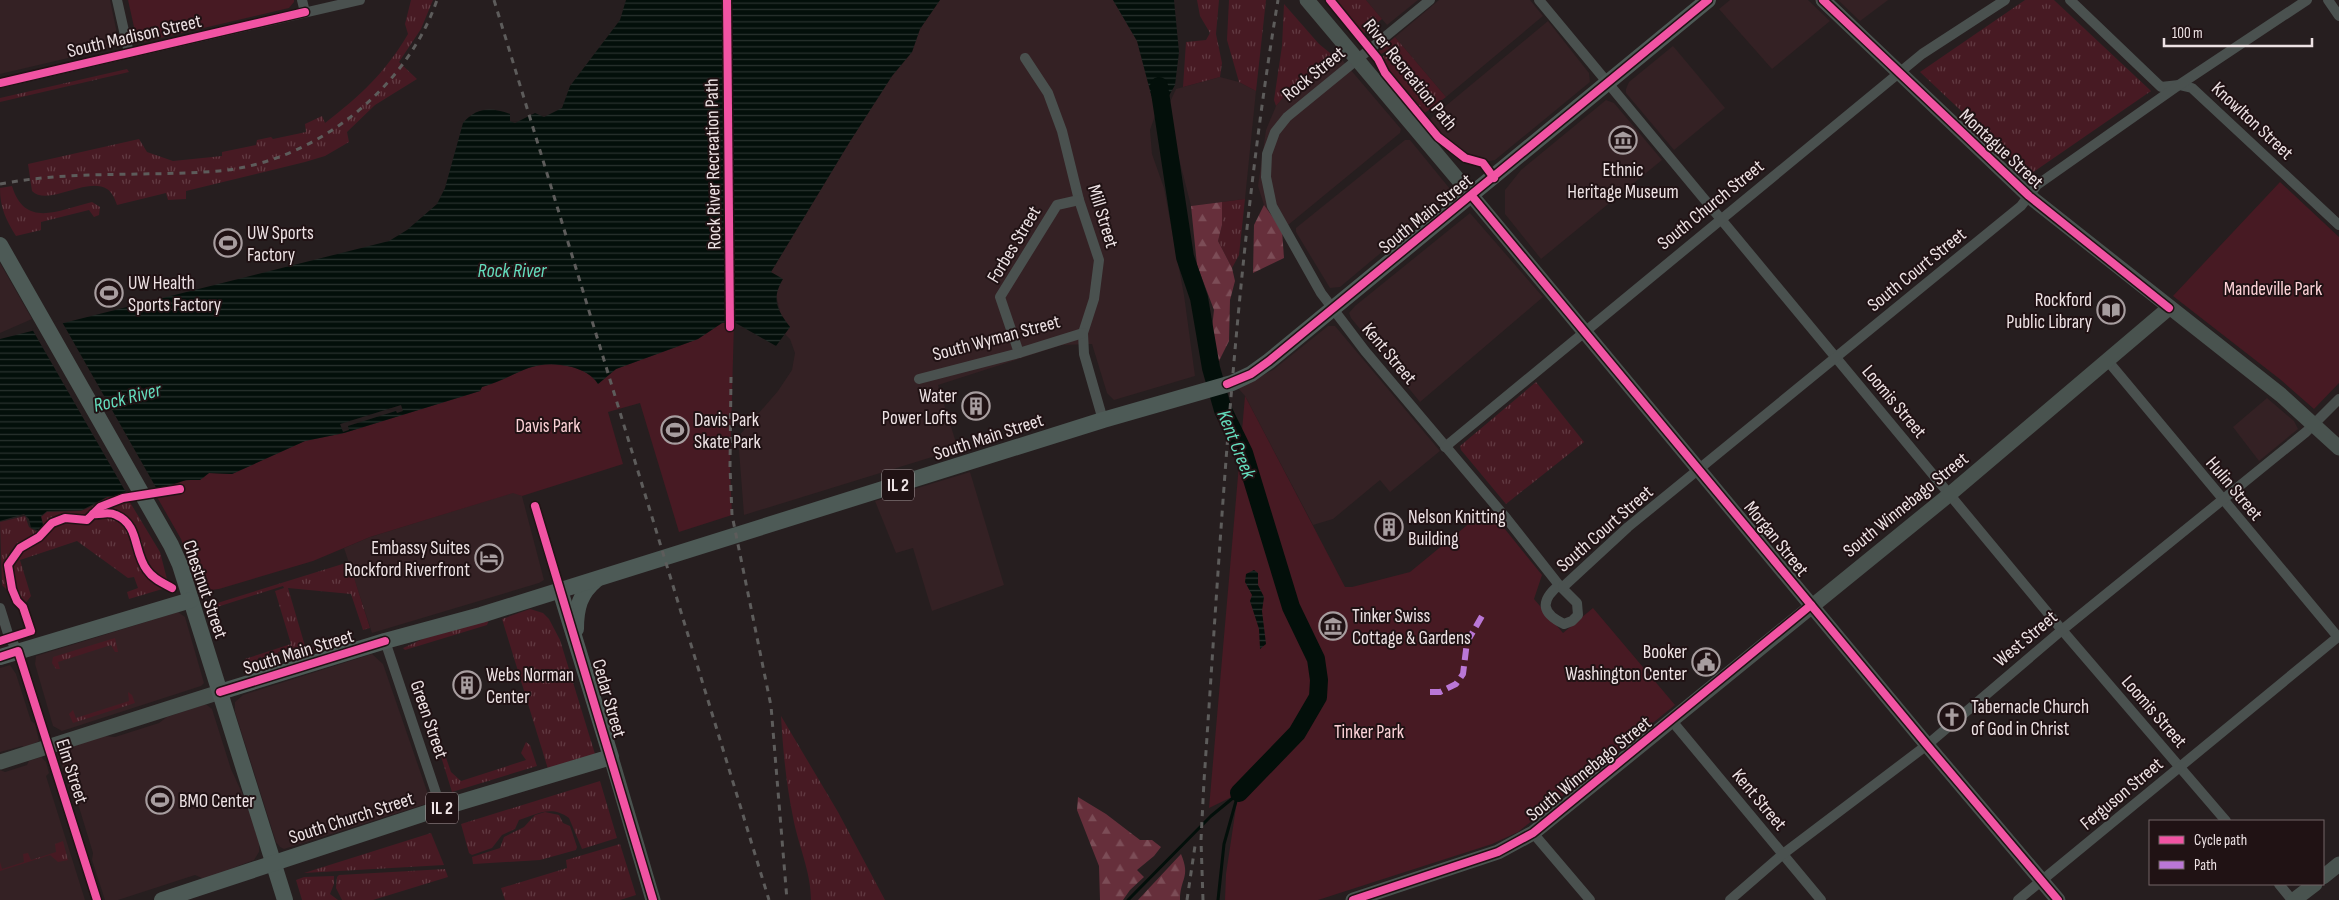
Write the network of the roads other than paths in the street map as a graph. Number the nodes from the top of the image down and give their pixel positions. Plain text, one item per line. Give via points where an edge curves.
1 (117, 0) edge
2 (302, 0) edge
3 (360, 0) edge
4 (1307, 0) edge
5 (1430, 0) edge
6 (1540, 0) edge
7 (1708, 0) edge
8 (1823, 0) edge
9 (2005, 0) edge
10 (2070, 0) edge
11 (2307, 0) edge
12 (2328, 0) edge
13 (305, 12) junction
14 (2339, 16) edge
15 (129, 53) junction
16 (1025, 58) dead end
17 (1357, 59) junction
18 (1900, 74) junction
19 (0, 83) edge
20 (1608, 83) junction
21 (2179, 85) junction
22 (1287, 117) joint
23 (1472, 196) junction
24 (2029, 196) junction
25 (1079, 200) junction
26 (1722, 220) junction
27 (2339, 224) edge
28 (0, 245) edge
29 (2170, 308) junction
30 (1332, 310) junction
31 (1586, 332) junction
32 (1083, 333) junction
33 (1019, 353) junction
34 (1836, 357) junction
35 (2107, 360) junction
36 (919, 378) dead end
37 (2339, 398) edge
38 (1103, 420) junction
39 (2314, 424) junction
40 (1445, 447) junction
41 (2339, 448) edge
42 (1699, 470) junction
43 (1950, 494) junction
44 (2222, 500) junction
45 (534, 506) dead end
46 (598, 578) junction
47 (1561, 586) joint
48 (560, 590) junction
49 (191, 600) junction
50 (1811, 606) junction
51 (0, 608) edge
52 (2062, 630) junction
53 (2338, 637) edge
54 (576, 638) junction
55 (384, 641) junction
56 (18, 651) junction
57 (0, 657) edge
58 (220, 692) junction
59 (1672, 721) junction
60 (1927, 745) junction
61 (48, 747) junction
62 (610, 757) junction
63 (0, 762) edge
64 (2180, 767) junction
65 (442, 808) junction
66 (2225, 820) edge
67 (1533, 833) junction
68 (1783, 854) junction
69 (274, 863) junction
70 (2339, 864) edge
71 (2324, 876) edge
72 (2042, 880) junction
73 (2279, 885) edge
74 (2314, 885) edge
75 (1357, 899) edge
76 (97, 900) edge
77 (162, 900) edge
78 (285, 900) edge
79 (653, 900) edge
80 (1590, 900) edge
81 (1730, 900) edge
82 (1821, 900) edge
83 (2018, 900) edge
84 (2058, 900) edge
85 (2293, 900) edge

1 - 15 street
2 - 13 street
3 - 13 street, South Madison Street
4 - 17 main road, Morgan Street
5 - 17 street, Rock Street
6 - 20 street, Loomis Street
7 - 20 main road, South Main Street / IL 2
8 - 18 main road, Montague Street
9 - 18 street, South Church Street via 1922,54
10 - 21 street, Knowlton Street via 2161,87
11 - 21 street, South Court Street
12 - 14 street
13 - 15 street, South Madison Street
15 - 19 street, South Madison Street
16 - 25 street, Mill Street via 1048,93 1062,131
17 - 22 street, Rock Street
17 - 23 main road, Morgan Street
18 - 24 main road, Montague Street
18 - 26 street, South Church Street
20 - 23 main road, South Main Street / IL 2
20 - 26 street, Loomis Street
21 - 24 street, South Court Street via 2037,185
21 - 27 street, Knowlton Street via 2192,88
22 - 30 street, Kent Street via 1275,132 1267,154 1266,177 1272,206
23 - 30 main road, South Main Street / IL 2
23 - 31 main road, Morgan Street
24 - 29 main road, Montague Street
24 - 34 street, South Court Street via 2021,206
25 - 32 street, Mill Street via 1099,260 1094,299
25 - 33 street, Forbes Street via 1057,205 1000,297
26 - 31 street, South Church Street
26 - 34 street, Loomis Street
28 - 49 main road, Chestnut Street via 171,545
29 - 35 main road, South Winnebago Street
29 - 39 main road, Montague Street
30 - 38 main road, South Main Street / IL 2 via 1251,374
30 - 40 street, Kent Street
31 - 40 street, South Church Street
31 - 42 main road, Morgan Street
32 - 33 street, South Wyman Street
32 - 38 street, Mill Street via 1084,354
33 - 36 street, South Wyman Street
34 - 42 street, South Court Street
34 - 43 street, Loomis Street
35 - 43 main road, South Winnebago Street
35 - 44 street, Hulin Street
37 - 39 street, West Street
38 - 46 main road, South Main Street / IL 2
39 - 41 main road, Montague Street
39 - 44 street, West Street
40 - 47 street, Kent Street
42 - 47 street, South Court Street
42 - 50 main road, Morgan Street
43 - 50 main road, South Winnebago Street
43 - 52 street, Loomis Street
44 - 52 street, West Street
44 - 53 street, Hulin Street
45 - 48 street, Cedar Street
46 - 48 main road, South Main Street / IL 2
46 - 54 main road via 584,592 580,602 576,613
48 - 54 main road, Cedar Street
48 - 55 main road, South Main Street / IL 2
49 - 56 main road
49 - 58 main road, Chestnut Street
50 - 59 main road, South Winnebago Street
50 - 60 main road, Morgan Street
51 - 56 street, Elm Street via 9,636
52 - 60 street, West Street
52 - 64 street, Loomis Street
53 - 64 street, Ferguson Street
54 - 62 main road, Cedar Street
55 - 58 main road, South Main Street / IL 2
55 - 65 street, Green Street
56 - 57 main road
56 - 61 street, Elm Street
58 - 61 main road, South Main Street
58 - 69 main road, Chestnut Street
59 - 67 main road, South Winnebago Street
59 - 68 street, Kent Street
60 - 68 street, West Street
60 - 72 main road, Morgan Street
61 - 63 main road, South Main Street
61 - 76 street, Elm Street
62 - 65 main road, South Church Street / IL 2
62 - 79 main road, Cedar Street
64 - 66 street, Loomis Street
64 - 72 street, Ferguson Street
65 - 69 main road, South Church Street / IL 2
67 - 75 main road, South Winnebago Street via 1490,855
67 - 80 street
68 - 81 street, West Street
68 - 82 street, Kent Street
69 - 77 main road, South Church Street / IL 2
69 - 78 main road, Chestnut Street
70 - 71 main road
72 - 83 street, Ferguson Street
72 - 84 main road, Morgan Street
73 - 85 street
74 - 85 main road

